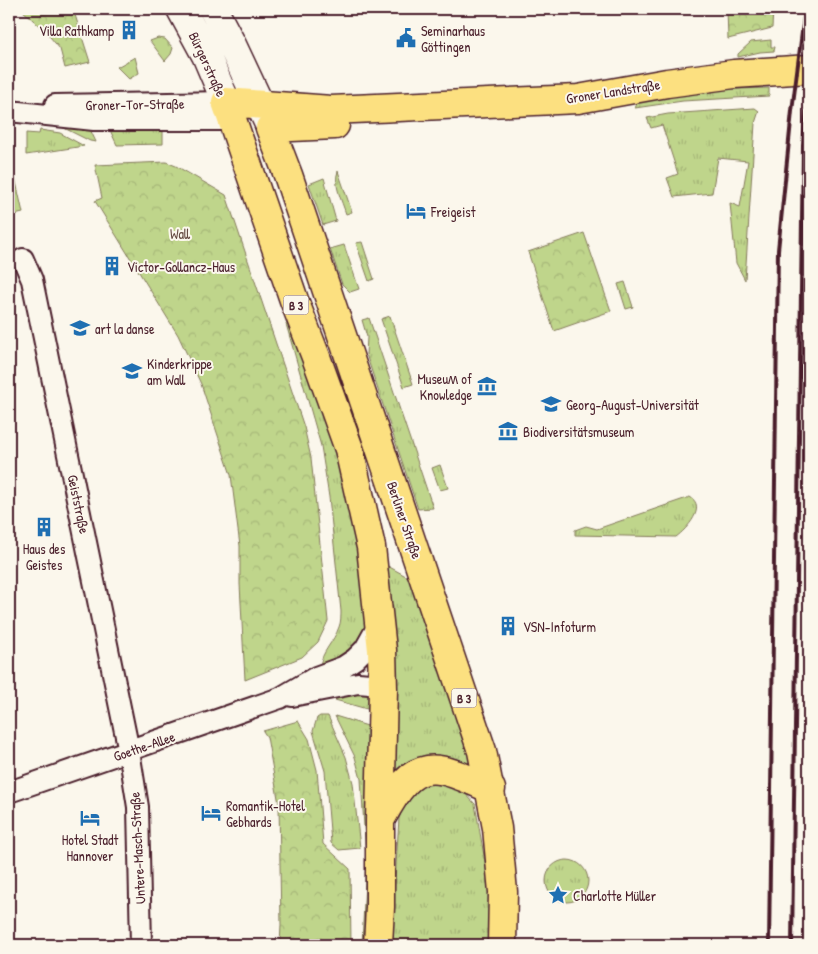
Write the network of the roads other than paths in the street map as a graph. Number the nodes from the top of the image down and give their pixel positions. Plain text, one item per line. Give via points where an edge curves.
1 (181, 9) edge
2 (213, 9) edge
3 (809, 69) edge
4 (9, 107) edge
5 (229, 111) junction
6 (9, 112) edge
7 (265, 116) junction
8 (23, 259) dead end
9 (379, 624) junction
10 (383, 689) junction
11 (280, 698) junction
12 (129, 751) junction
13 (491, 789) junction
14 (9, 792) edge
15 (380, 821) junction
16 (141, 945) edge
17 (378, 945) edge
18 (502, 945) edge

1 - 5 main road, Bürgerstraße via 206,55
2 - 7 main road, Bürgerstraße
3 - 7 main road, Groner Landstraße via 734,74 578,99 417,105
4 - 5 street, Groner-Tor-Straße
5 - 6 street, Groner-Tor-Straße via 94,120
5 - 7 main road, Groner Landstraße
5 - 9 main road, B 3 via 349,448 370,547
7 - 13 main road, Berliner Straße / B 3 via 288,175 479,741
8 - 12 street, Geiststraße via 32,280
9 - 10 main road, B 3
9 - 11 street, Goethe-Allee via 365,649 355,659
10 - 11 street, Goethe-Allee via 358,683
10 - 15 main road, B 3
11 - 12 street, Goethe-Allee
12 - 14 street, Goethe-Allee
12 - 16 street, Untere-Masch-Straße via 138,807
13 - 15 main road via 450,771 426,770 402,785
13 - 18 main road, Berliner Straße / B 3 via 503,892
15 - 17 main road, B 3

